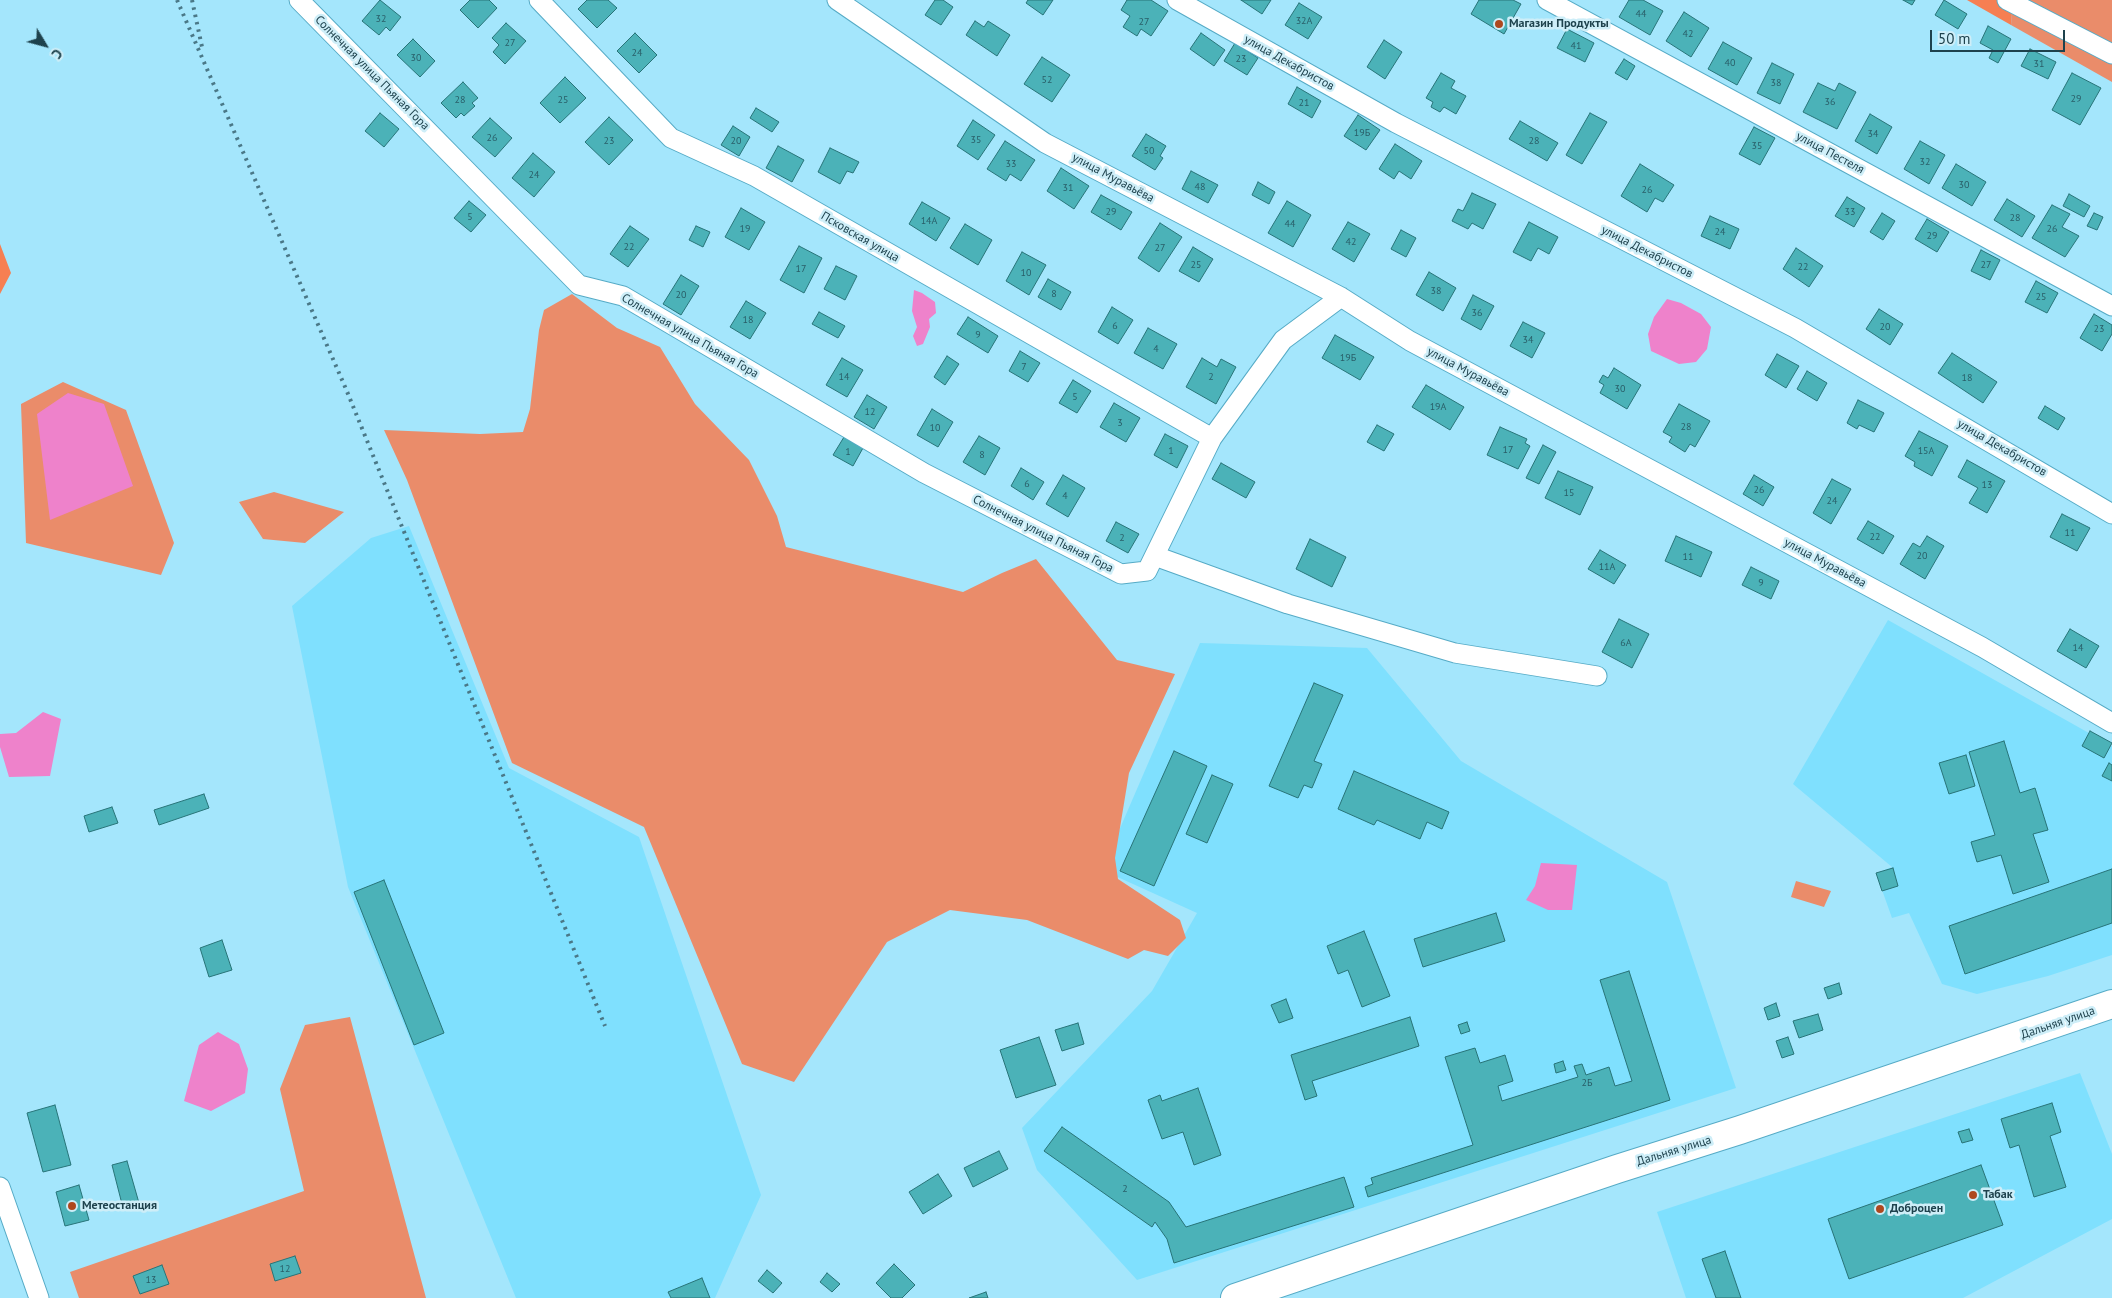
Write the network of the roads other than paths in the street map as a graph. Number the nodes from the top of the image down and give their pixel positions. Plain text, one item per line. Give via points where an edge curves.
1 (299, 0) edge
2 (539, 0) edge
3 (837, 0) edge
4 (1177, 0) edge
5 (1548, 0) edge
6 (2007, 0) edge
7 (2112, 54) edge
8 (1341, 297) junction
9 (2112, 306) edge
10 (1212, 438) junction
11 (2112, 514) edge
12 (1155, 556) junction
13 (1597, 676) dead end
14 (2112, 723) edge
15 (2112, 1004) edge
16 (0, 1186) edge
17 (39, 1298) edge
18 (1235, 1298) edge

1 - 12 street, Солнечная улица Пьяная Гора via 580,285 623,296 924,473 1121,574 1147,571
2 - 10 street, Псковская улица via 671,138 754,176
3 - 8 street, улица Муравьёва via 1045,143
4 - 11 street, улица Декабристов via 1396,123 1795,328
5 - 9 street, улица Пестеля
6 - 7 street
8 - 10 street via 1283,340
8 - 14 street, улица Муравьёва via 1410,341 1982,648
10 - 12 street
12 - 13 street via 1288,604 1455,653
15 - 18 main road, Дальняя улица
16 - 17 street

